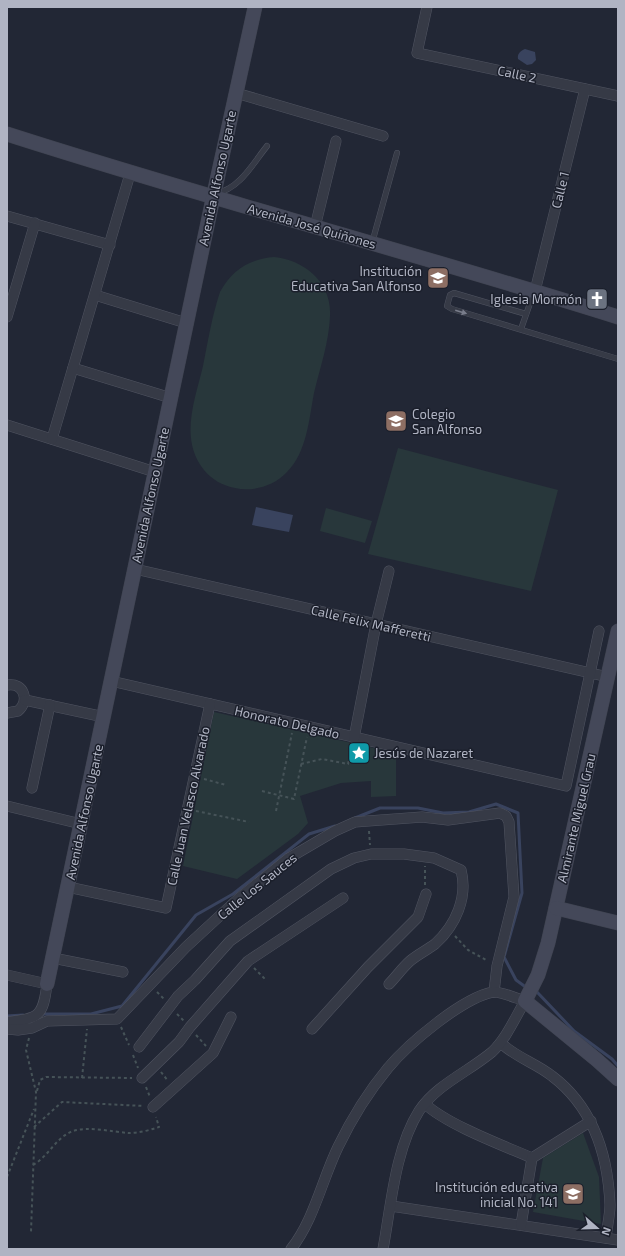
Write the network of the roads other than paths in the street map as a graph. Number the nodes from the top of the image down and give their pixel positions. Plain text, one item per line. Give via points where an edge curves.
1 (255, 7) edge
2 (427, 7) edge
3 (585, 89) junction
4 (236, 93) junction
5 (618, 96) edge
6 (7, 134) edge
7 (383, 136) dead end
8 (336, 141) dead end
9 (267, 146) dead end
10 (397, 153) dead end
11 (130, 174) junction
12 (213, 196) junction
13 (7, 216) edge
14 (35, 223) junction
15 (316, 227) junction
16 (372, 243) junction
17 (110, 245) junction
18 (535, 291) junction
19 (10, 293) edge
20 (95, 295) junction
21 (526, 314) junction
22 (7, 317) edge
23 (618, 317) edge
24 (186, 323) junction
25 (521, 329) junction
26 (618, 359) edge
27 (73, 368) junction
28 (171, 398) junction
29 (7, 425) edge
30 (52, 439) junction
31 (155, 472) junction
32 (135, 569) junction
33 (389, 571) dead end
34 (376, 624) junction
35 (599, 631) dead end
36 (617, 639) edge
37 (590, 672) junction
38 (608, 676) junction
39 (111, 681) junction
40 (7, 685) edge
41 (25, 700) junction
42 (210, 704) junction
43 (50, 705) junction
44 (8, 716) edge
45 (104, 717) junction
46 (353, 742) junction
47 (32, 788) dead end
48 (7, 806) edge
49 (81, 824) junction
50 (68, 887) junction
51 (426, 894) road end
52 (343, 898) dead end
53 (556, 908) junction
54 (618, 923) edge
55 (53, 958) junction
56 (123, 972) dead end
57 (7, 975) edge
58 (47, 984) junction
59 (389, 984) dead end
60 (494, 992) junction
61 (525, 1002) junction
62 (231, 1017) dead end
63 (7, 1022) edge
64 (7, 1029) edge
65 (312, 1029) dead end
66 (501, 1043) junction
67 (140, 1047) dead end
68 (142, 1078) road end
69 (618, 1079) edge
70 (425, 1104) junction
71 (153, 1107) road end
72 (591, 1121) junction
73 (532, 1158) junction
74 (391, 1206) junction
75 (521, 1225) junction
76 (606, 1238) junction
77 (618, 1240) edge
78 (291, 1249) edge
79 (383, 1249) edge

1 - 4 street, Avenida Alfonso Ugarte
2 - 3 street, Calle 2 via 417,53
3 - 5 street, Calle 2
3 - 18 street, Calle 1
4 - 7 street
4 - 12 street, Avenida Alfonso Ugarte
6 - 11 street, Avenida José Quiñones
8 - 15 street
9 - 12 lane via 238,181 227,190
10 - 16 lane
11 - 12 street, Avenida José Quiñones
11 - 17 street
12 - 15 street, Avenida José Quiñones
12 - 24 street, Avenida Alfonso Ugarte
13 - 14 street
14 - 17 street
14 - 19 street
15 - 16 street, Avenida José Quiñones
16 - 18 street, Avenida José Quiñones
17 - 20 street
18 - 21 lane
18 - 23 street, Avenida José Quiñones
19 - 22 street
20 - 24 street
20 - 27 street
21 - 25 lane
21 -> 25 lane via 460,294 452,294 447,300 447,306 452,310
24 - 28 street, Avenida Alfonso Ugarte
25 - 26 lane
27 - 28 street
27 - 30 street
28 - 31 street, Avenida Alfonso Ugarte
29 - 30 street
30 - 31 street
31 - 32 street, Avenida Alfonso Ugarte
32 - 34 street, Calle Felix Mafferetti
32 - 39 street, Avenida Alfonso Ugarte
33 - 34 street
34 - 37 street, Calle Felix Mafferetti
34 - 46 street
35 - 37 street, Honorato Delgado
36 - 38 street, Almirante Miguel Grau
37 - 38 street, Calle Felix Mafferetti
37 - 46 street, Honorato Delgado via 566,786
38 - 53 street, Almirante Miguel Grau
39 - 42 street, Honorato Delgado
39 - 45 street, Avenida Alfonso Ugarte
40 - 41 street via 19,687
41 - 43 street
41 - 44 street via 18,711
42 - 46 street, Honorato Delgado
42 - 50 street, Calle Juan Velasco Alvarado via 166,908
43 - 45 street
43 - 47 street
45 - 49 street, Avenida Alfonso Ugarte
48 - 49 street
49 - 50 street, Avenida Alfonso Ugarte
50 - 55 street, Avenida Alfonso Ugarte
51 - 65 street via 418,917
52 - 68 street via 248,961 179,1042
53 - 54 street
53 - 61 street, Almirante Miguel Grau via 542,962
55 - 56 street
55 - 58 street, Avenida Alfonso Ugarte
57 - 58 street
58 - 63 street via 41,1012 30,1019
59 - 67 street via 409,962 448,930 462,902 461,870 445,861 404,854 371,854 354,858 331,869 230,941 170,1006
60 - 61 street
60 - 64 street, Calle Los Sauces via 497,966 514,897 509,822 506,816 500,813 448,820 422,817 368,821 355,822 335,831 289,858 238,899 117,1019 47,1020 32,1028
60 - 78 street via 471,1001 449,1014 388,1067 352,1121 310,1216
61 - 66 street
61 - 69 street
62 - 71 street via 213,1053
66 - 70 street via 433,1094
66 - 72 street via 552,1076 580,1103
70 - 73 street via 460,1126
70 - 74 street via 418,1112 406,1140 396,1173
72 - 73 street
72 - 76 street via 602,1147 610,1206
73 - 75 street
74 - 75 street
74 - 79 street
75 - 76 street
76 - 77 street

